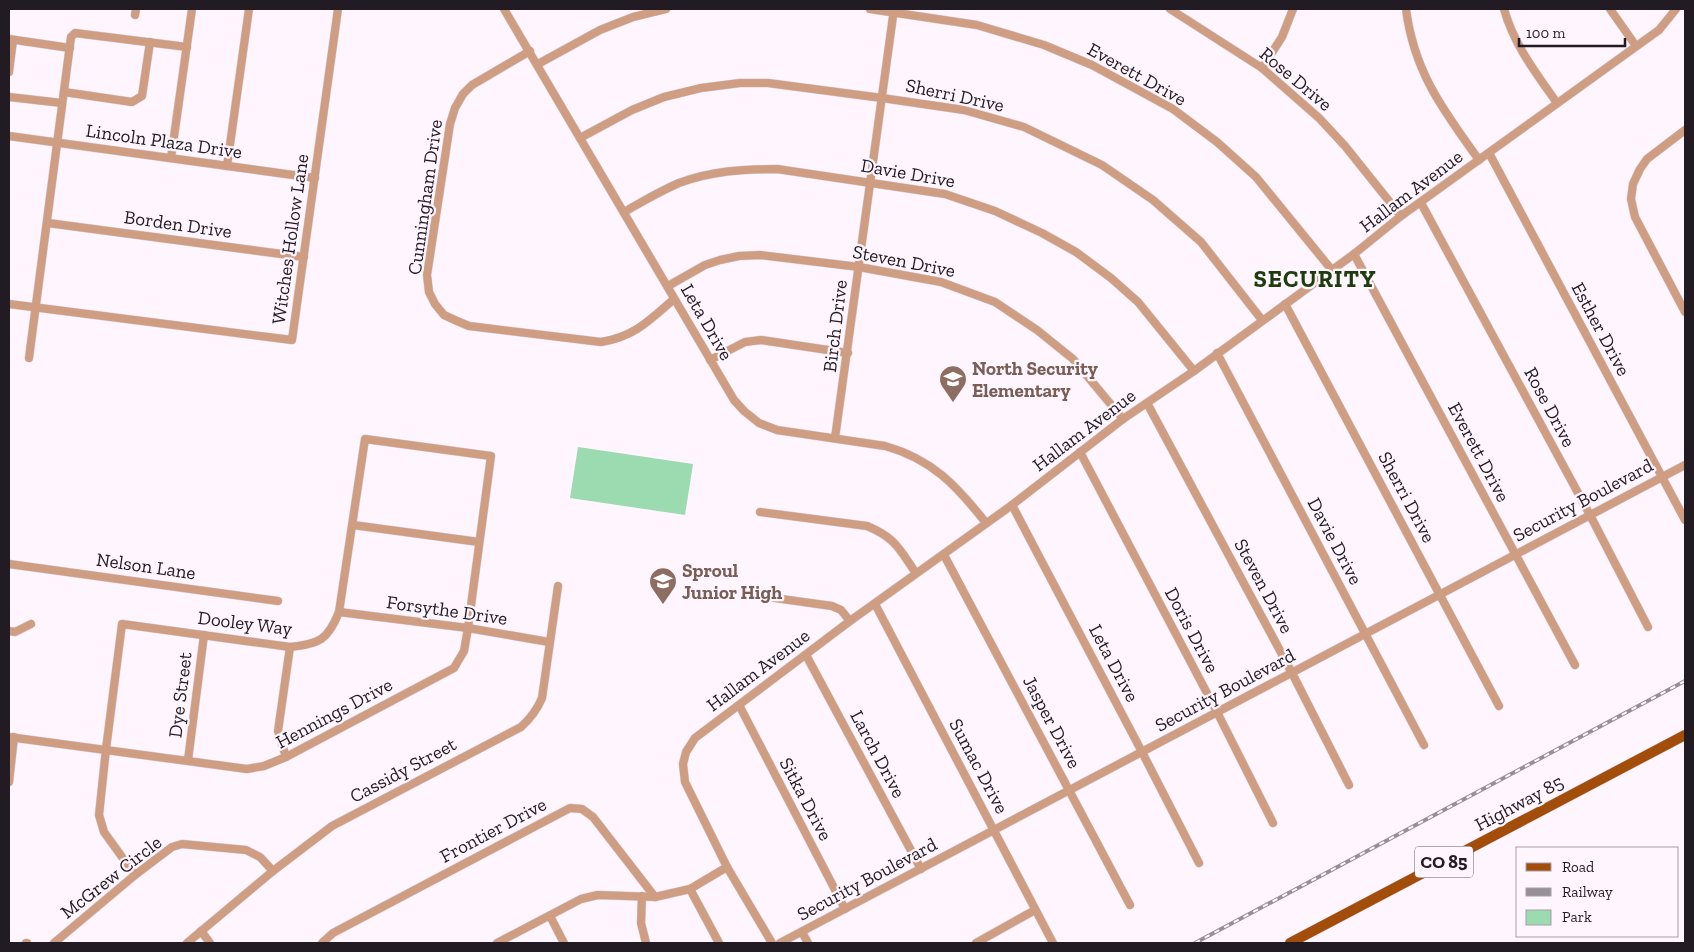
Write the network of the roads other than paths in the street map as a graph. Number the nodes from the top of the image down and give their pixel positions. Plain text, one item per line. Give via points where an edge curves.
1 (192, 9) edge
2 (249, 9) edge
3 (338, 9) edge
4 (504, 9) edge
5 (666, 9) edge
6 (870, 9) edge
7 (1170, 9) edge
8 (1293, 9) edge
9 (1406, 9) edge
10 (1504, 9) edge
11 (1610, 9) edge
12 (1676, 9) edge
13 (894, 10) edge
14 (1184, 12) edge
15 (11, 40) edge
16 (150, 42) junction
17 (1636, 46) junction
18 (187, 47) junction
19 (70, 48) junction
20 (530, 51) junction
21 (538, 64) junction
22 (1262, 68) junction
23 (9, 72) edge
24 (64, 92) junction
25 (9, 96) edge
26 (882, 98) junction
27 (62, 103) junction
28 (1557, 103) junction
29 (1685, 130) edge
30 (9, 136) edge
31 (580, 138) junction
32 (58, 143) junction
33 (1489, 153) junction
34 (171, 158) junction
35 (1479, 160) junction
36 (226, 166) junction
37 (315, 178) junction
38 (871, 182) junction
39 (1421, 203) junction
40 (624, 212) junction
41 (1402, 216) junction
42 (48, 223) junction
43 (1354, 254) junction
44 (304, 257) junction
45 (858, 267) junction
46 (1331, 270) junction
47 (668, 286) junction
48 (674, 298) junction
49 (9, 304) edge
50 (1285, 304) junction
51 (36, 307) junction
52 (1685, 312) edge
53 (1262, 320) junction
54 (848, 352) junction
55 (1217, 353) junction
56 (29, 358) dead end
57 (710, 360) junction
58 (1194, 371) junction
59 (1147, 403) junction
60 (1123, 419) junction
61 (836, 438) junction
62 (1080, 452) junction
63 (492, 456) joint
64 (1685, 465) edge
65 (1662, 477) junction
66 (1012, 505) junction
67 (760, 512) dead end
68 (1590, 515) junction
69 (1685, 520) edge
70 (986, 523) junction
71 (353, 525) junction
72 (479, 542) junction
73 (1516, 554) junction
74 (944, 555) junction
75 (9, 564) edge
76 (916, 573) junction
77 (558, 586) dead end
78 (746, 594) dead end
79 (1440, 594) junction
80 (278, 601) dead end
81 (875, 604) junction
82 (339, 612) junction
83 (850, 621) junction
84 (31, 624) dead end
85 (1648, 627) dead end
86 (468, 628) junction
87 (9, 631) edge
88 (1366, 634) junction
89 (204, 635) junction
90 (549, 642) junction
91 (290, 647) junction
92 (806, 655) junction
93 (1575, 665) dead end
94 (1292, 673) junction
95 (739, 705) junction
96 (1500, 706) dead end
97 (1217, 712) junction
98 (1685, 735) edge
99 (12, 737) edge
100 (1424, 745) dead end
101 (106, 750) junction
102 (1142, 752) junction
103 (286, 757) junction
104 (188, 760) junction
105 (9, 782) edge
106 (1349, 784) dead end
107 (1070, 790) junction
108 (1273, 823) dead end
109 (994, 830) junction
110 (1199, 863) dead end
111 (727, 867) junction
112 (921, 869) junction
113 (273, 871) junction
114 (135, 875) junction
115 (690, 889) junction
116 (642, 896) junction
117 (655, 896) junction
118 (1130, 905) dead end
119 (845, 909) junction
120 (1035, 910) junction
121 (550, 916) junction
122 (201, 931) junction
123 (802, 932) junction
124 (54, 943) edge
125 (187, 943) edge
126 (210, 943) edge
127 (322, 943) edge
128 (497, 943) edge
129 (564, 943) edge
130 (646, 943) edge
131 (719, 943) edge
132 (772, 943) edge
133 (780, 943) edge
134 (808, 943) edge
135 (976, 943) edge
136 (1052, 943) edge
137 (1290, 943) edge

1 - 18 street
2 - 36 street
3 - 37 street, Witches Hollow Lane
4 - 20 street, Leta Drive
5 - 21 street via 600,30
6 - 13 street, Everett Drive
7 - 14 street, Rose Drive
8 - 22 street via 1282,37
9 - 35 street via 1408,28 1423,72 1440,105
10 - 28 street via 1521,51
11 - 17 street
12 - 17 street, Hallam Avenue via 1659,30
13 - 26 street, Birch Drive
13 - 46 street, Everett Drive via 977,26 1044,45 1092,65 1173,109 1217,142 1256,178
14 - 22 street, Rose Drive
15 - 19 street
15 - 23 street
16 - 18 street
16 - 19 street via 75,33 70,37
16 - 24 street via 142,96 132,102
17 - 28 street, Hallam Avenue
18 - 34 street
19 - 24 street
20 - 21 street, Leta Drive
20 - 48 street, Cunningham Drive via 472,85 463,94 452,116 427,275 429,292 435,304 444,315 469,326 601,342 616,340 643,327
21 - 31 street, Leta Drive
22 - 41 street, Rose Drive via 1319,118
24 - 27 street
25 - 27 street
26 - 31 street, Sherri Drive via 768,84 701,88 664,97 632,110
26 - 38 street, Birch Drive
26 - 53 street, Sherri Drive via 964,110 1024,127 1102,165 1152,200 1202,242
27 - 32 street
28 - 33 street, Hallam Avenue
29 - 52 street via 1643,164 1633,184 1631,199 1635,217
30 - 32 street, Lincoln Plaza Drive
31 - 40 street, Leta Drive
32 - 34 street, Lincoln Plaza Drive
32 - 42 street
33 - 35 street, Hallam Avenue
33 - 65 street, Esther Drive
34 - 36 street, Lincoln Plaza Drive
35 - 39 street, Hallam Avenue
36 - 37 street, Lincoln Plaza Drive
37 - 44 street, Witches Hollow Lane
38 - 40 street, Davie Drive via 777,169 721,171 678,183
38 - 45 street, Birch Drive
38 - 58 street, Davie Drive via 945,194 995,211 1076,252 1138,302
39 - 41 street, Hallam Avenue
39 - 68 street, Rose Drive
40 - 47 street, Leta Drive
41 - 43 street, Hallam Avenue
42 - 44 street, Borden Drive
42 - 51 street
43 - 46 street, Hallam Avenue
43 - 73 street, Everett Drive
44 - 51 street, Witches Hollow Lane via 292,340
45 - 47 street, Steven Drive via 760,255 739,256 705,265
45 - 54 street, Birch Drive
45 - 60 street, Steven Drive via 941,282 995,302 1073,359
46 - 50 street, Hallam Avenue
47 - 48 street, Leta Drive
48 - 57 street, Leta Drive
49 - 51 street, Witches Hollow Lane
50 - 53 street, Hallam Avenue
50 - 79 street, Sherri Drive
51 - 56 street
53 - 55 street, Hallam Avenue
54 - 57 street via 761,340 745,342
54 - 61 street, Birch Drive
55 - 58 street, Hallam Avenue
55 - 88 street, Davie Drive
57 - 61 street, Leta Drive via 734,400 759,423 777,430
58 - 59 street, Hallam Avenue
59 - 60 street, Hallam Avenue
59 - 94 street, Steven Drive
60 - 62 street, Hallam Avenue
61 - 70 street, Leta Drive via 885,446 918,457 949,480
62 - 66 street, Hallam Avenue
62 - 97 street, Doris Drive
63 - 71 street, Dooley Way via 365,439
63 - 72 street, Hennings Drive
64 - 65 street, Security Boulevard
65 - 68 street, Security Boulevard
65 - 69 street, Esther Drive
66 - 70 street, Hallam Avenue
66 - 102 street, Leta Drive
67 - 76 street via 867,526 894,541
68 - 73 street, Security Boulevard
68 - 85 street, Rose Drive
70 - 74 street, Hallam Avenue
71 - 72 street
71 - 82 street, Dooley Way
72 - 86 street, Hennings Drive
73 - 79 street, Security Boulevard
73 - 93 street, Everett Drive
74 - 76 street, Hallam Avenue
74 - 107 street, Jasper Drive
75 - 80 street, Nelson Lane
76 - 81 street, Hallam Avenue
77 - 90 street, Cassidy Street
78 - 83 street via 832,606 841,610
79 - 88 street, Security Boulevard
79 - 96 street, Sherri Drive
81 - 83 street, Hallam Avenue
81 - 109 street, Sumac Drive
82 - 86 street, Forsythe Drive
82 - 91 street, Dooley Way via 332,629 320,640 308,646
83 - 92 street, Hallam Avenue
84 - 87 street via 15,632
86 - 90 street, Forsythe Drive
86 - 103 street, Hennings Drive via 464,651 454,668
88 - 94 street, Security Boulevard
88 - 100 street, Davie Drive
89 - 91 street, Dooley Way
89 - 101 street, Dooley Way via 122,624
89 - 104 street, Dye Street
90 - 113 street, Cassidy Street via 542,698 535,713 521,727 332,826
91 - 103 street via 278,731
92 - 95 street, Hallam Avenue
92 - 112 street, Larch Drive
94 - 97 street, Security Boulevard
94 - 106 street, Steven Drive
95 - 111 street, Hallam Avenue via 695,738 683,764 685,782
95 - 119 street, Sitka Drive
97 - 102 street, Security Boulevard
97 - 108 street, Doris Drive
98 - 137 main road, Highway 85 / CO 85
99 - 101 street, Hennings Drive
99 - 105 street
101 - 104 street, Hennings Drive
101 - 114 street, Dooley Way via 99,815 104,832
102 - 107 street, Security Boulevard
102 - 110 street, Leta Drive
103 - 104 street, Hennings Drive via 247,769
107 - 109 street, Security Boulevard
107 - 118 street, Jasper Drive
109 - 112 street, Security Boulevard
109 - 120 street, Sumac Drive
111 - 115 street
111 - 132 street, Hallam Avenue
112 - 119 street, Security Boulevard
113 - 114 street, McGrew Circle via 260,857 246,850 182,844 172,847
113 - 122 street, Cassidy Street
114 - 124 street, McGrew Circle
115 - 117 street
115 - 131 street
116 - 117 street
116 - 121 street via 598,895 581,899
116 - 130 street via 641,923
117 - 127 street, Frontier Drive via 593,817 582,809 570,808 333,934
119 - 123 street, Security Boulevard
120 - 135 street
120 - 136 street, Sumac Drive
121 - 128 street
121 - 129 street
122 - 125 street, Cassidy Street
122 - 126 street
123 - 133 street, Security Boulevard
123 - 134 street

